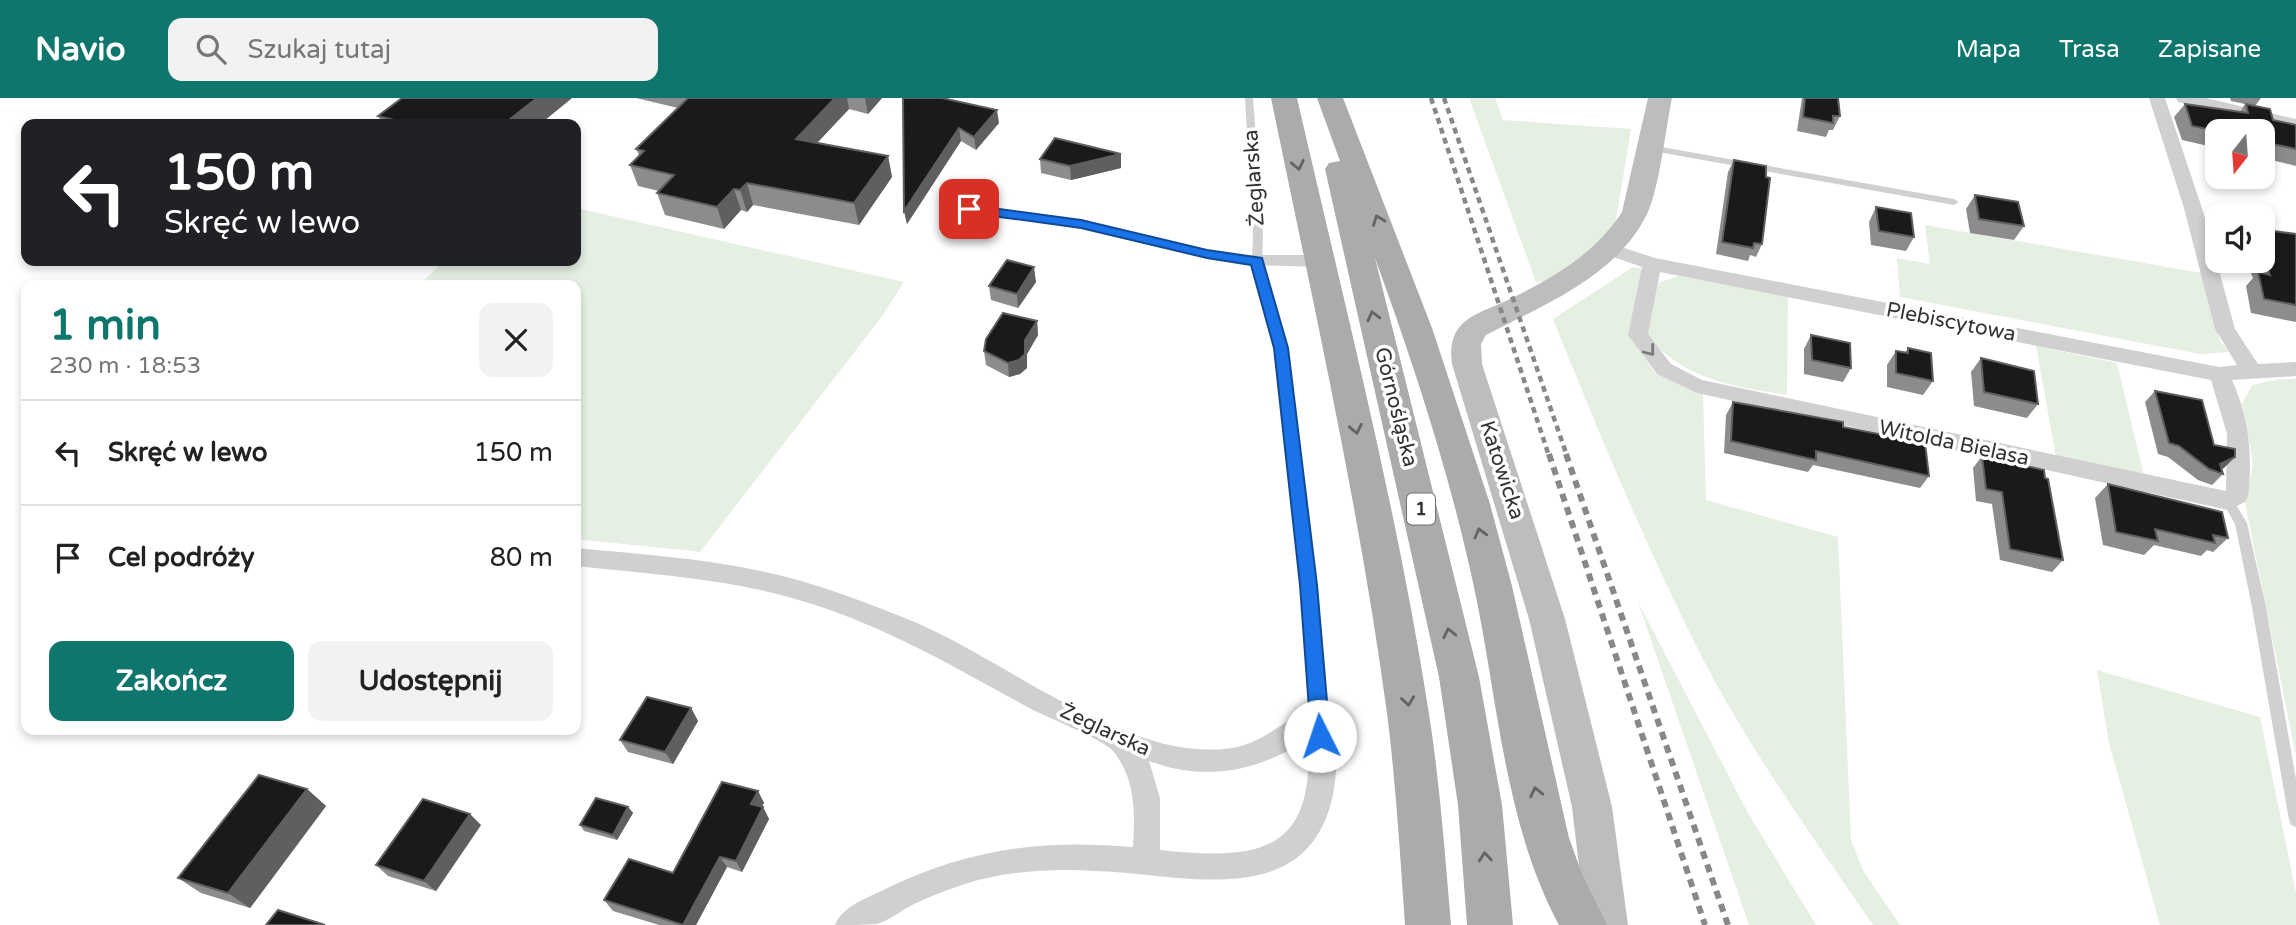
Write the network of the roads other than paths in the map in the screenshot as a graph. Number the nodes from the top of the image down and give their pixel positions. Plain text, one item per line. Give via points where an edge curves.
1 (1249, 98) edge
2 (1284, 98) edge
3 (1328, 98) edge
4 (1660, 98) edge
5 (2157, 98) edge
6 (2184, 98) edge
7 (2296, 124) edge
8 (1650, 148) junction
9 (1954, 202) dead end
10 (969, 209) dead end
11 (1609, 248) junction
12 (1257, 261) junction
13 (1319, 261) junction
14 (1652, 264) junction
15 (2296, 369) edge
16 (2253, 372) junction
17 (2219, 374) junction
18 (2228, 501) junction
19 (581, 558) edge
20 (1319, 718) junction
21 (1119, 740) junction
22 (2296, 820) edge
23 (1146, 862) junction
24 (849, 925) edge
25 (1427, 925) edge
26 (1490, 925) edge
27 (1584, 925) edge
28 (1607, 925) edge

1 - 12 lane, Żeglarska
2 -> 13 main road, Górnośląska / 1
26 -> 3 main road, Górnośląska / 1 via 1480,806 1459,677 1346,206
27 -> 3 main road via 1547,838 1488,562 1441,400 1408,297
4 - 8 street, Katowicka
5 - 16 street via 2225,329
6 - 7 street
8 - 9 lane
8 - 11 street, Katowicka via 1634,212
10 - 12 lane via 1081,224
11 - 14 street, Plebiscytowa
11 - 28 street, Katowicka via 1564,281 1470,332 1466,346 1467,364 1547,619 1592,807
12 - 13 street
12 - 20 lane, Żeglarska via 1281,348
13 -> 25 main road, Górnośląska / 1 via 1399,644 1420,801
14 - 17 street, Plebiscytowa
14 -> 18 street, Witolda Bielasa via 1638,335 1664,369 1697,386
15 - 16 street, Plebiscytowa
16 - 17 street, Plebiscytowa
17 - 18 street via 2231,398 2241,475 2237,496
18 - 22 lane via 2241,523 2259,607
19 - 21 street, Żeglarska via 750,579 817,595 939,645
20 - 21 street, Żeglarska via 1260,755 1230,761 1163,756
20 - 23 street via 1320,794 1312,820 1290,847 1251,865 1198,867
21 - 23 street via 1137,760 1149,803
23 - 24 street via 1078,857 996,863 932,883

